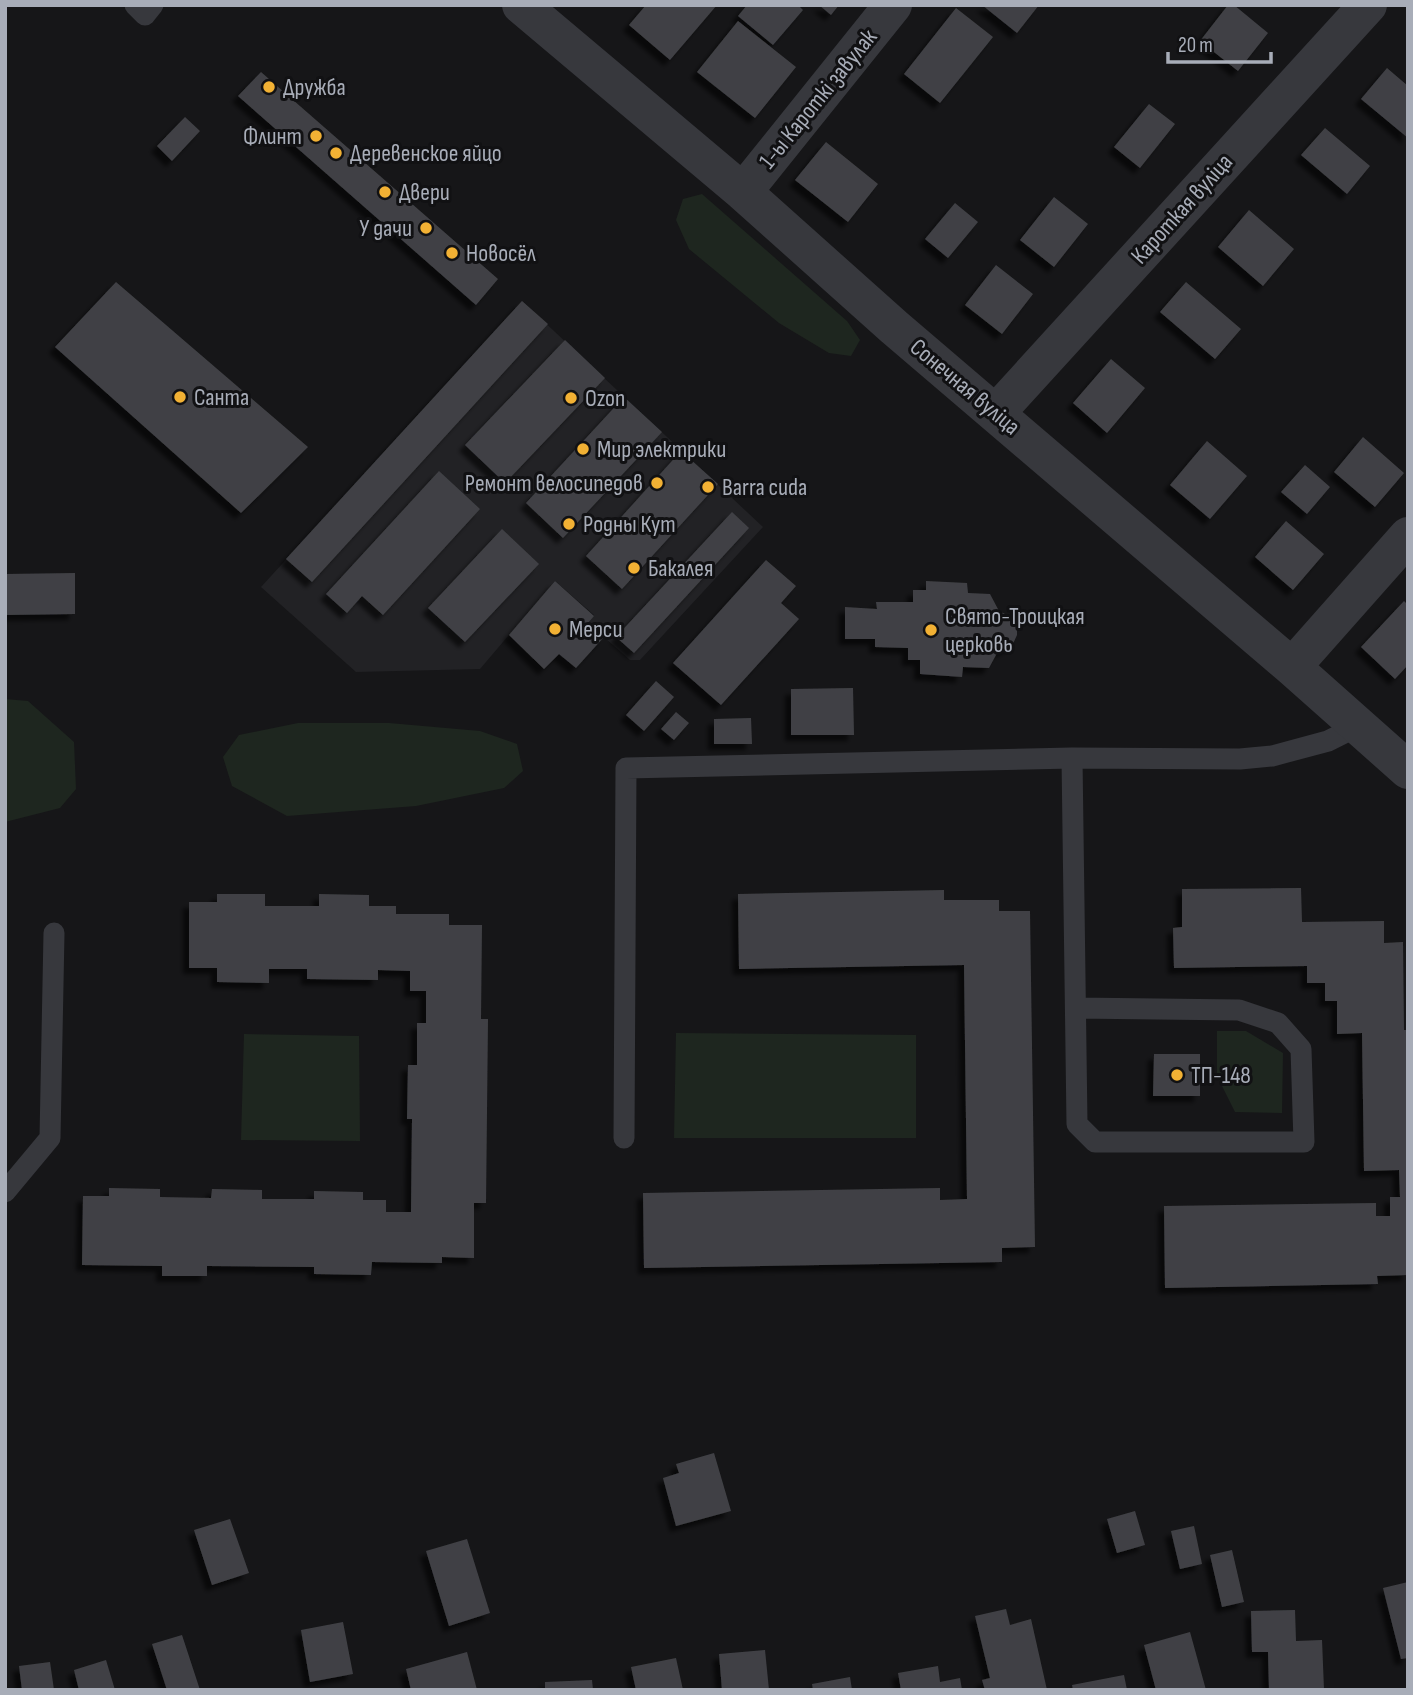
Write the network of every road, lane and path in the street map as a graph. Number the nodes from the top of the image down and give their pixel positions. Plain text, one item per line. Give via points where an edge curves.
1 (135, 5) edge
2 (153, 5) edge
3 (521, 5) edge
4 (893, 5) edge
5 (1368, 5) edge
6 (743, 192) junction
7 (996, 413) junction
8 (1408, 536) edge
9 (1292, 667) junction
10 (1358, 726) junction
11 (1072, 758) junction
12 (1408, 770) edge
13 (54, 933) dead end
14 (1076, 1008) junction
15 (624, 1138) dead end
16 (5, 1192) edge

1 - 2 lane via 145,15
3 - 6 street, Сонечная вуліца
4 - 6 street, 1-ы Кароткі завулак
5 - 7 street, Кароткая вуліца
6 - 7 street, Сонечная вуліца
7 - 9 street, Сонечная вуліца
8 - 9 street
9 - 10 street, Сонечная вуліца
10 - 11 lane via 1328,741 1272,756
10 - 12 street, Сонечная вуліца
11 - 14 lane
11 - 15 lane via 626,768
13 - 16 lane via 50,1138
14 - 14 lane via 1077,1124 1096,1142 1304,1142 1301,1049 1278,1023 1240,1010

